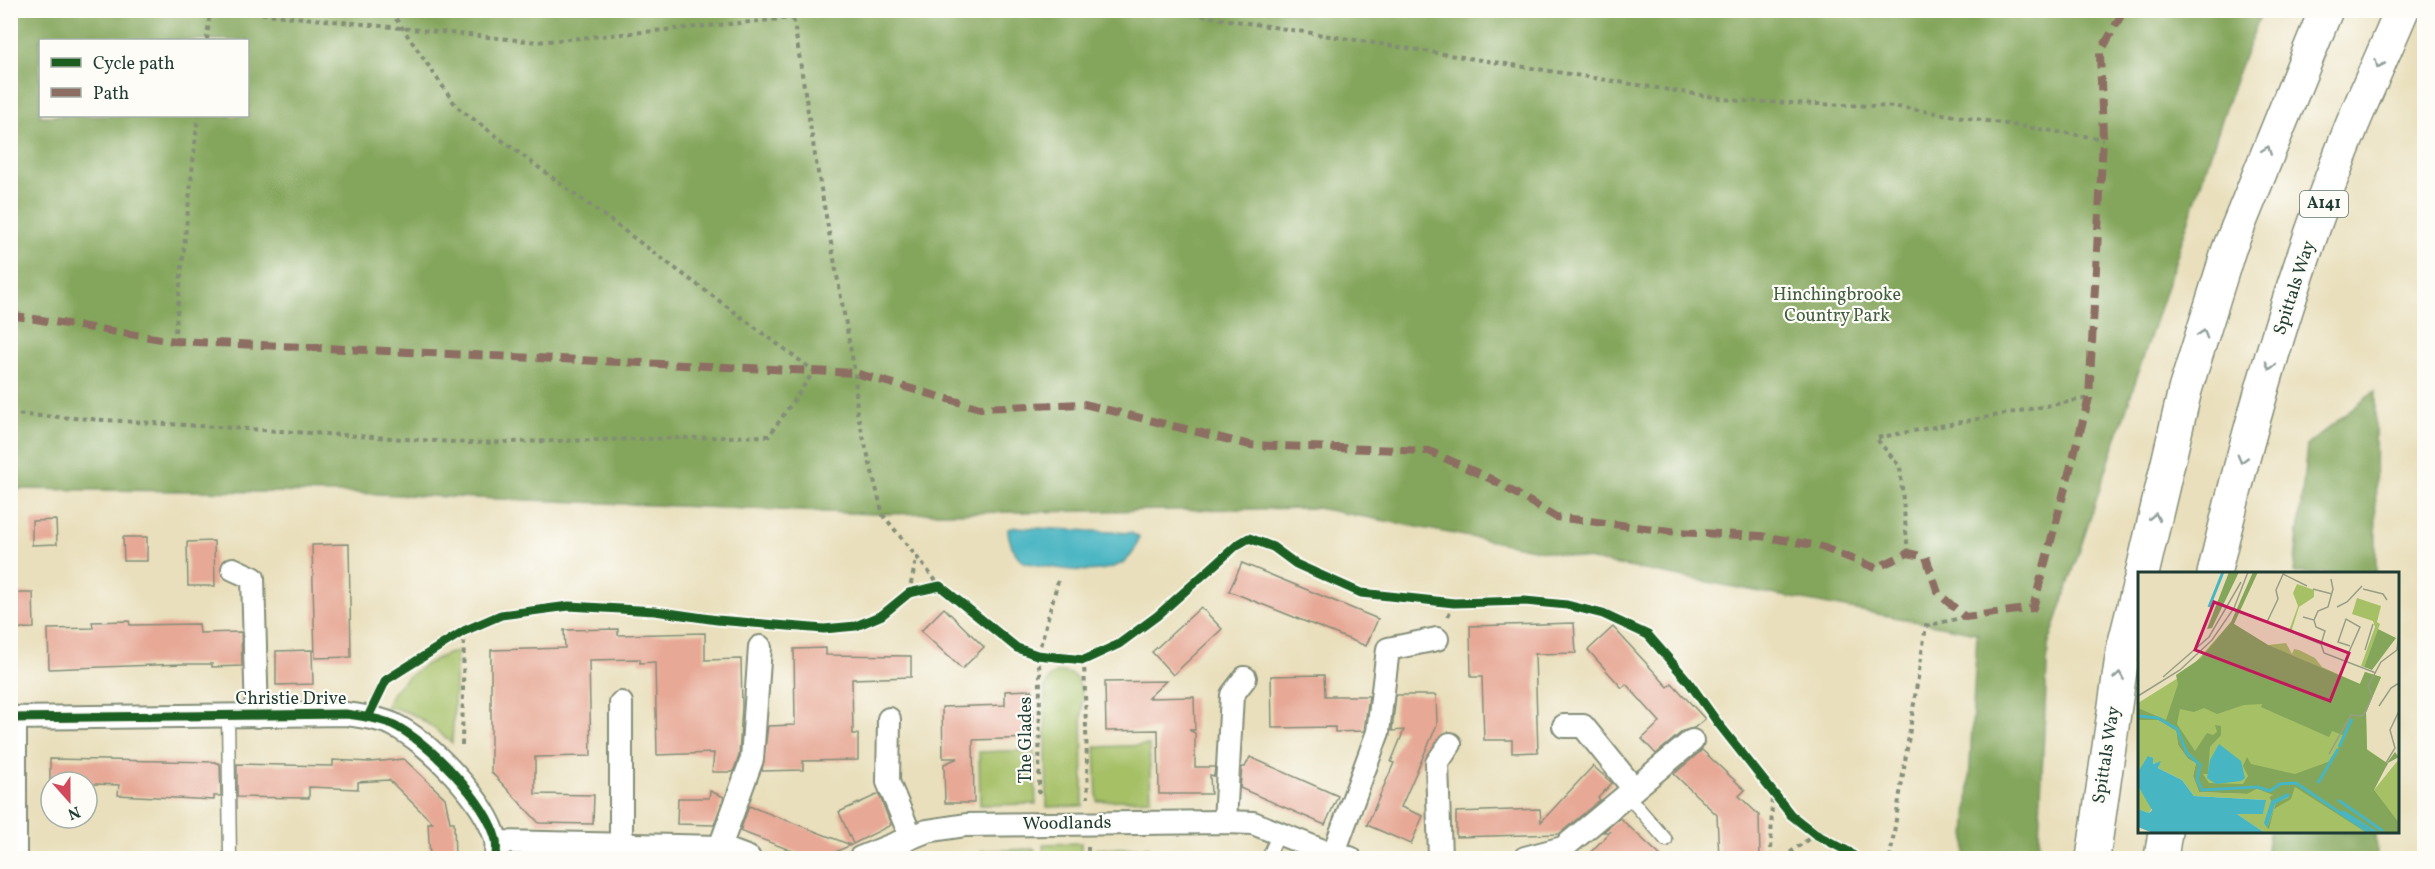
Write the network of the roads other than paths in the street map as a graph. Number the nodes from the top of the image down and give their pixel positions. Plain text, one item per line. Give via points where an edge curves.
1 (2326, 10) edge
2 (2402, 10) edge
3 (233, 569) dead end
4 (2142, 572) edge
5 (2214, 572) edge
6 (2138, 587) edge
7 (1437, 639) dead end
8 (760, 647) dead end
9 (1245, 678) dead end
10 (621, 703) dead end
11 (228, 716) junction
12 (257, 716) junction
13 (13, 718) edge
14 (889, 719) dead end
15 (1564, 726) dead end
16 (1692, 741) dead end
17 (1450, 744) dead end
18 (1630, 792) junction
19 (1225, 822) junction
20 (1279, 833) junction
21 (2165, 833) edge
22 (911, 837) junction
23 (1666, 840) dead end
24 (720, 847) junction
25 (636, 849) edge
26 (496, 850) edge
27 (1341, 857) edge
28 (15, 858) edge
29 (230, 858) edge
30 (749, 858) edge
31 (864, 858) edge
32 (1268, 858) edge
33 (1440, 858) edge
34 (1525, 858) edge
35 (2093, 858) edge
36 (2161, 858) edge

4 -> 1 highway via 2183,400 2229,249
2 -> 5 highway, Spittals Way / A141 via 2352,124 2298,276 2241,464
3 - 12 street via 254,578
35 -> 6 highway, Spittals Way via 2124,650
7 - 27 street, Woodlands via 1388,649 1378,732
8 - 24 street via 752,759
9 - 19 street via 1232,695
10 - 25 street
11 - 12 street, Christie Drive
11 - 13 street, Christie Drive
11 - 29 lane
12 - 26 street, Christie Drive via 346,714 392,724 448,766 489,821
13 - 28 street
14 - 22 street via 888,782
15 - 18 street via 1582,726
16 - 18 street
17 - 33 street via 1437,763
18 - 23 lane
18 - 34 street via 1563,848
19 - 20 street, Woodlands via 1252,823
19 - 22 street, Woodlands via 966,825
20 - 27 street, Woodlands
20 - 32 lane
21 - 36 highway
22 - 31 street, Woodlands
24 - 25 street
24 - 30 street
25 - 26 street

